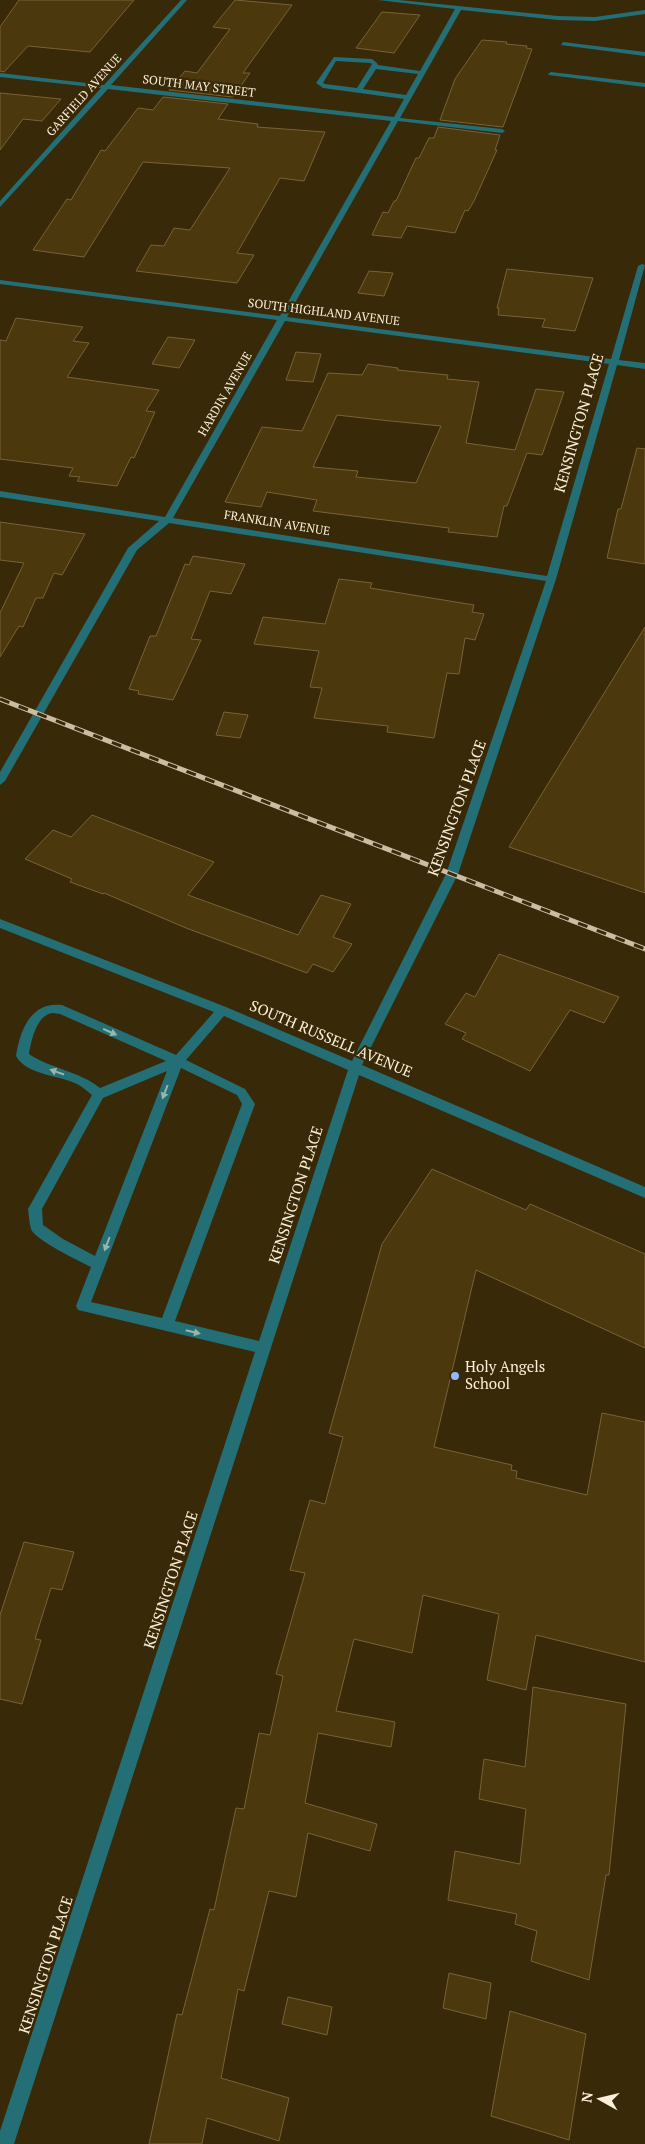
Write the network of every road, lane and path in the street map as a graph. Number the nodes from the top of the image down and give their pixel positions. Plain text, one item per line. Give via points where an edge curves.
1 (184, 0) edge
2 (380, 0) edge
3 (459, 8) junction
4 (645, 12) edge
5 (629, 16) junction
6 (637, 20) dead end
7 (563, 44) dead end
8 (645, 54) edge
9 (374, 67) junction
10 (422, 73) junction
11 (551, 74) dead end
12 (0, 75) edge
13 (645, 85) edge
14 (108, 87) junction
15 (359, 91) junction
16 (408, 97) junction
17 (395, 120) junction
18 (502, 131) dead end
19 (0, 205) edge
20 (642, 266) dead end
21 (0, 282) edge
22 (282, 319) junction
23 (613, 362) junction
24 (645, 366) edge
25 (0, 494) edge
26 (168, 519) junction
27 (551, 579) junction
28 (0, 781) edge
29 (0, 923) edge
30 (222, 1010) junction
31 (177, 1062) junction
32 (354, 1068) junction
33 (99, 1094) junction
34 (645, 1194) edge
35 (99, 1265) junction
36 (166, 1326) junction
37 (263, 1348) junction
38 (5, 2144) edge

1 - 14 street, GARFIELD AVENUE
2 - 3 street
3 - 5 street via 558,18
3 - 10 street, HARDIN AVENUE
4 - 5 street
5 - 6 street
7 - 8 street
9 - 10 street
9 - 15 street
9 - 15 street via 372,61 334,59 319,83
10 - 16 street, HARDIN AVENUE
11 - 13 street
12 - 14 street, SOUTH MAY STREET
14 - 17 street, SOUTH MAY STREET
14 - 19 street, GARFIELD AVENUE
15 - 16 street
16 - 17 street, HARDIN AVENUE
17 - 18 street, SOUTH MAY STREET
17 - 22 street, HARDIN AVENUE
20 - 23 street, KENSINGTON PLACE
21 - 22 street, SOUTH HIGHLAND AVENUE
22 - 23 street, SOUTH HIGHLAND AVENUE
22 - 26 street, HARDIN AVENUE
23 - 24 street, SOUTH HIGHLAND AVENUE
23 - 27 street, KENSINGTON PLACE
25 - 26 street, FRANKLIN AVENUE
26 - 27 street, FRANKLIN AVENUE
26 - 28 street, HARDIN AVENUE via 133,548
27 - 32 street, KENSINGTON PLACE via 452,874
29 - 30 street, SOUTH RUSSELL AVENUE
30 - 31 street
30 - 32 street, SOUTH RUSSELL AVENUE
31 - 33 street
33 -> 31 street via 84,1082 35,1065 22,1056 22,1047 38,1013 62,1010
31 -> 35 street
31 - 36 street via 241,1092 249,1104
32 - 34 street, SOUTH RUSSELL AVENUE
32 - 37 street, KENSINGTON PLACE
33 - 35 street via 35,1209 37,1228 58,1244
35 - 36 street via 83,1306
36 -> 37 street
37 - 38 street, KENSINGTON PLACE

